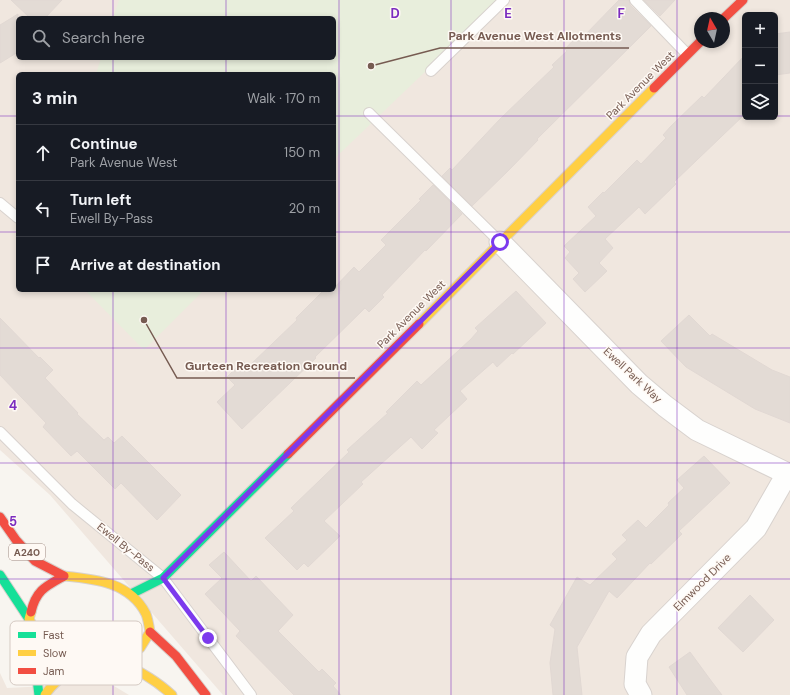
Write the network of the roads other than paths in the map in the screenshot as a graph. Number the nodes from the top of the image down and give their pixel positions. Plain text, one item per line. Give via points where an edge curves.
1 (504, 0) edge
2 (635, 0) edge
3 (743, 0) edge
4 (730, 12) edge
5 (694, 48) edge
6 (687, 54) junction
7 (431, 71) dead end
8 (369, 113) dead end
9 (0, 203) edge
10 (16, 216) edge
11 (500, 242) junction
12 (0, 432) edge
13 (789, 474) edge
14 (0, 517) edge
15 (0, 575) edge
16 (64, 576) junction
17 (163, 578) junction
18 (132, 594) junction
19 (29, 621) joint
20 (150, 632) junction
21 (142, 645) edge
22 (142, 671) edge
23 (38, 685) edge
24 (53, 685) edge
25 (39, 695) edge
26 (45, 695) edge
27 (172, 695) edge
28 (206, 695) edge
29 (251, 695) edge
30 (641, 695) edge

1 - 7 lane
2 - 6 lane
3 - 4 main road
5 - 6 main road, Park Avenue West
6 - 11 main road, Park Avenue West
8 - 11 lane
9 - 10 lane
11 - 13 street, Ewell Park Way via 639,384 665,406 697,430
11 - 17 main road, Park Avenue West
12 - 17 lane, Ewell By-Pass via 72,504
13 - 30 street, Elmwood Drive via 756,528 651,634 637,657 636,684
14 - 16 main road, A240 via 16,540 36,561
15 - 19 main road
16 - 18 main road via 112,584
16 - 19 main road via 44,587 33,602
17 - 18 main road, Park Avenue West
17 - 29 lane, Ewell By-Pass
18 - 20 main road via 146,614
20 - 21 main road
20 - 28 main road via 176,656
22 - 27 main road via 162,684
23 - 25 main road
24 - 26 main road

